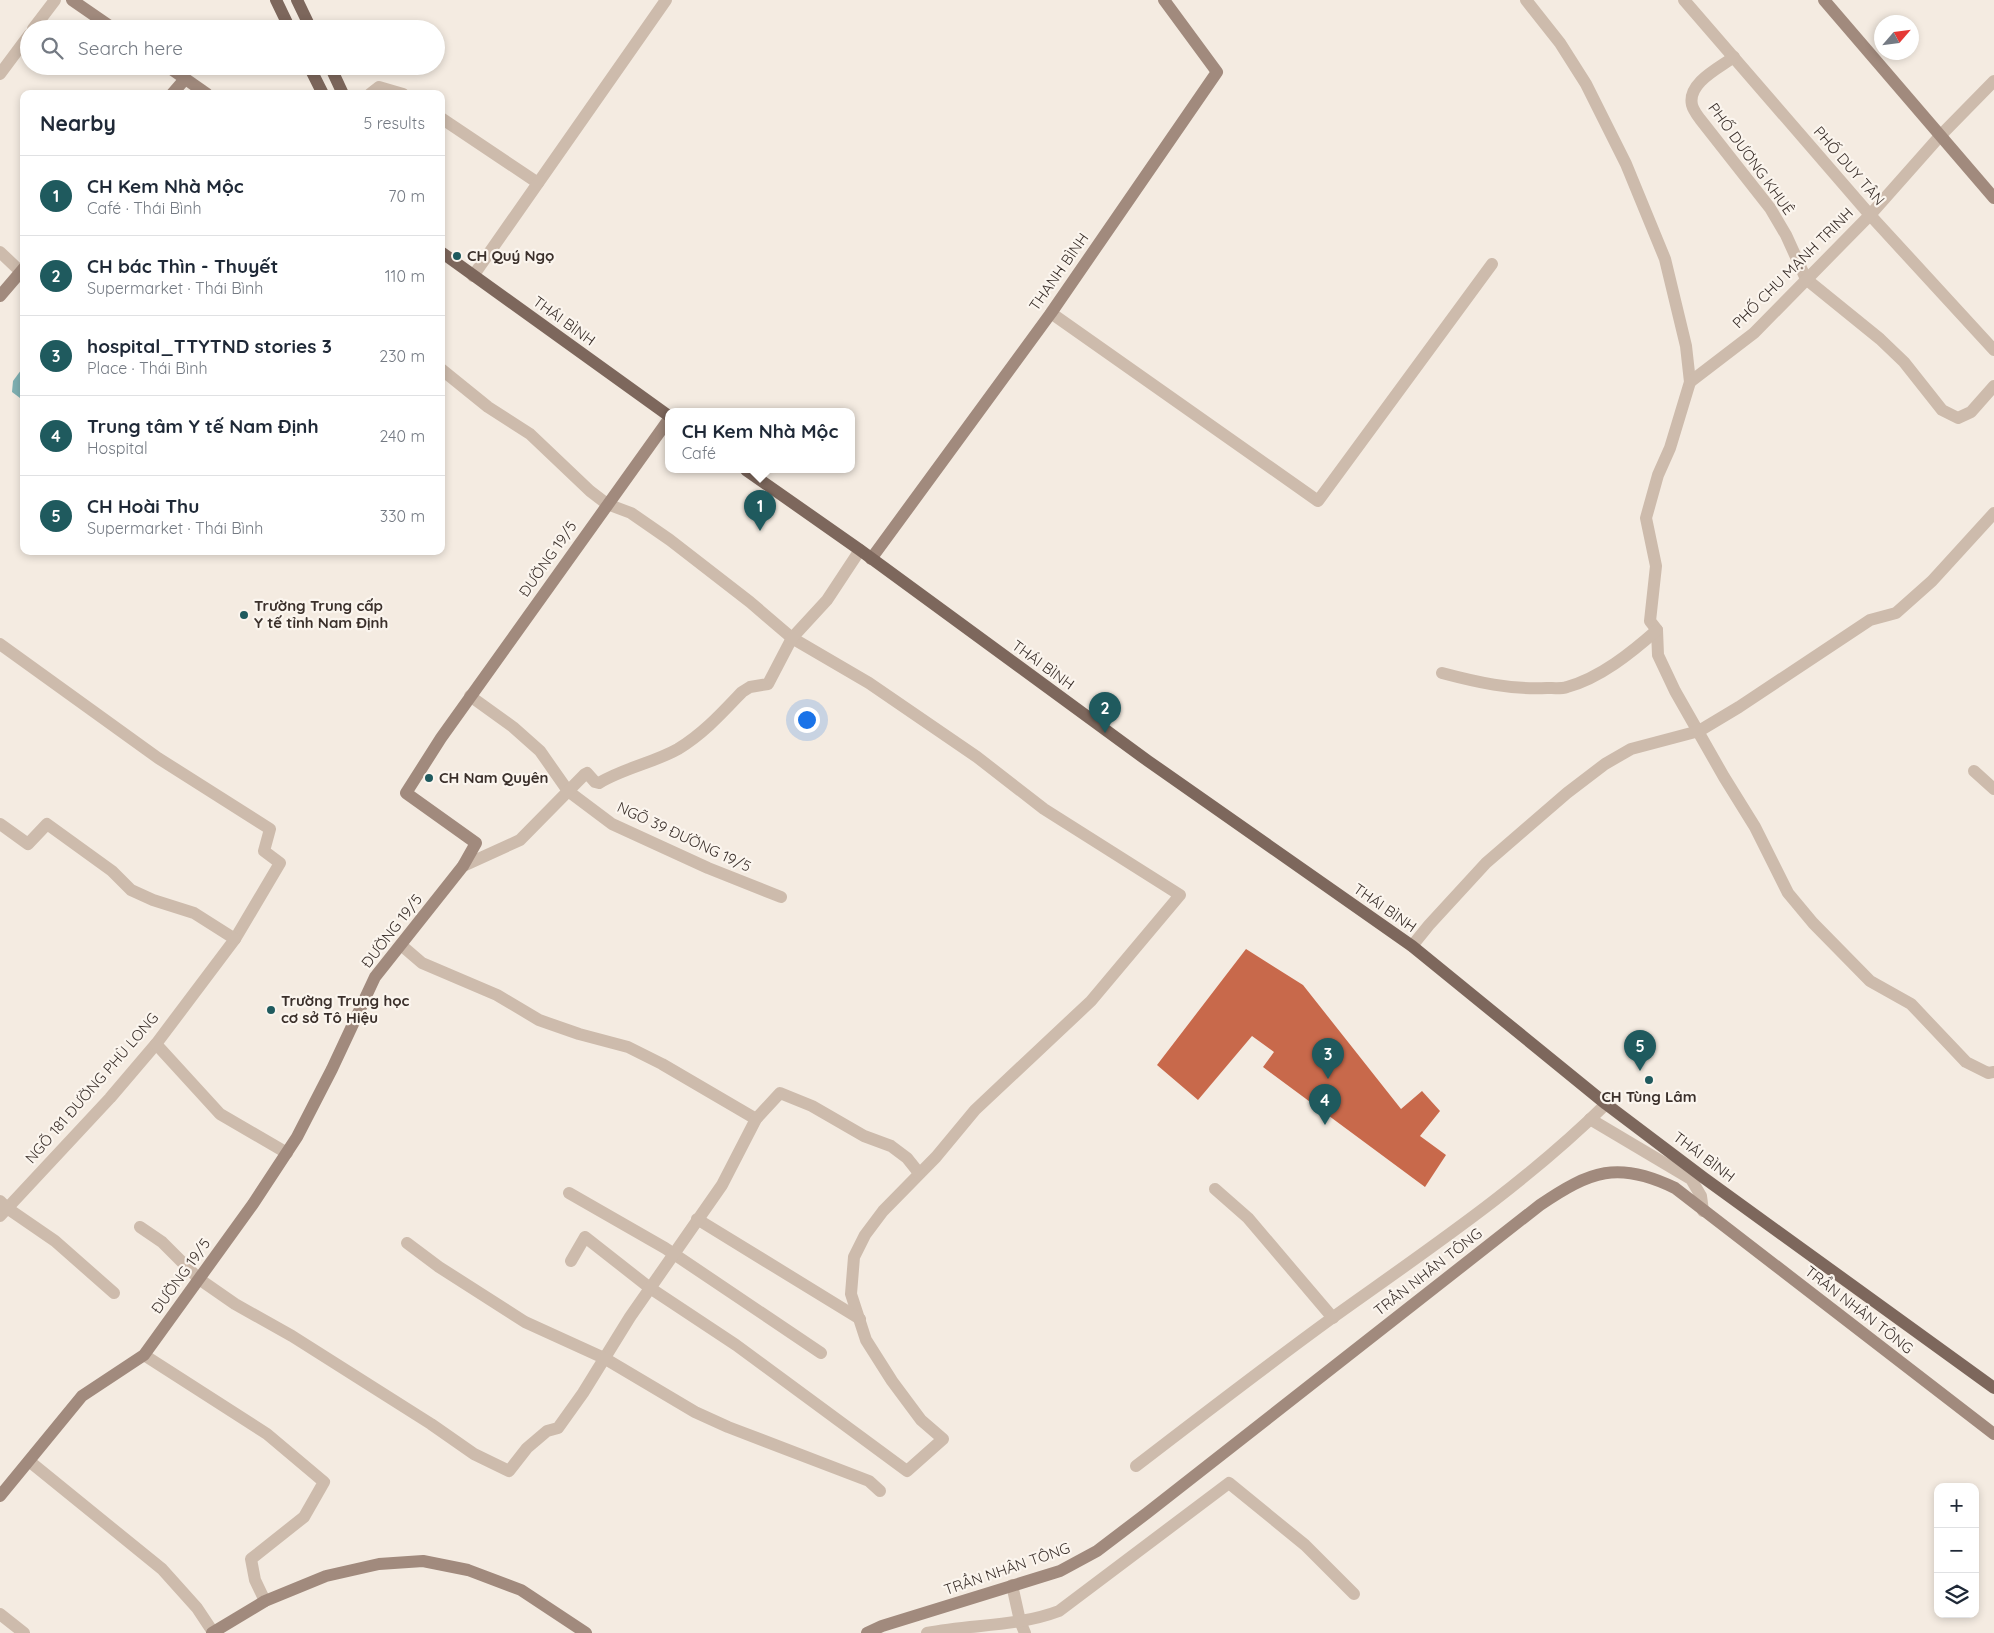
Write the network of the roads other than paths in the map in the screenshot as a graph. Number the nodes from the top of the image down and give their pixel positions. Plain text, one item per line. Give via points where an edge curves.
1 (55, 0) edge
2 (72, 0) edge
3 (276, 0) edge
4 (297, 0) edge
5 (666, 0) edge
6 (1164, 0) edge
7 (1526, 0) edge
8 (1684, 0) edge
9 (1824, 0) edge
10 (41, 20) edge
11 (101, 20) edge
12 (286, 20) edge
13 (307, 20) edge
14 (20, 47) edge
15 (1734, 57) junction
16 (0, 74) edge
17 (180, 75) edge
18 (314, 75) edge
19 (334, 75) edge
20 (185, 78) junction
21 (1994, 80) edge
22 (175, 90) edge
23 (201, 90) edge
24 (321, 90) edge
25 (341, 90) edge
26 (375, 90) edge
27 (389, 90) edge
28 (445, 121) edge
29 (1940, 136) junction
30 (538, 183) junction
31 (1994, 198) edge
32 (1870, 215) junction
33 (0, 252) edge
34 (445, 255) edge
35 (1492, 264) dead end
36 (20, 268) edge
37 (20, 272) edge
38 (473, 276) junction
39 (1806, 279) junction
40 (0, 296) edge
41 (1051, 313) junction
42 (1994, 350) edge
43 (445, 372) edge
44 (1690, 382) junction
45 (1994, 386) edge
46 (665, 414) edge
47 (665, 423) edge
48 (750, 473) edge
49 (607, 504) junction
50 (1994, 513) edge
51 (860, 550) junction
52 (871, 559) junction
53 (1657, 630) junction
54 (792, 638) junction
55 (0, 644) edge
56 (1442, 673) dead end
57 (470, 696) junction
58 (1699, 731) junction
59 (1974, 770) dead end
60 (1994, 789) edge
61 (568, 791) junction
62 (0, 824) edge
63 (463, 866) junction
64 (781, 898) dead end
65 (235, 939) junction
66 (401, 944) junction
67 (1412, 946) junction
68 (156, 1044) junction
69 (1994, 1072) edge
70 (1606, 1104) junction
71 (756, 1119) junction
72 (1590, 1119) junction
73 (287, 1153) junction
74 (919, 1173) junction
75 (1215, 1189) dead end
76 (569, 1193) dead end
77 (2, 1208) edge
78 (1703, 1211) junction
79 (697, 1219) junction
80 (140, 1227) dead end
81 (407, 1243) dead end
82 (673, 1254) junction
83 (571, 1261) dead end
84 (199, 1279) junction
85 (650, 1288) junction
86 (114, 1293) dead end
87 (1333, 1318) junction
88 (860, 1319) junction
89 (821, 1353) dead end
90 (144, 1355) junction
91 (604, 1358) junction
92 (1994, 1388) edge
93 (1994, 1434) edge
94 (29, 1461) junction
95 (1136, 1466) dead end
96 (880, 1491) dead end
97 (0, 1496) edge
98 (1012, 1585) junction
99 (1354, 1594) dead end
100 (265, 1601) junction
101 (0, 1614) edge
102 (1022, 1627) edge
103 (24, 1633) edge
104 (212, 1633) edge
105 (586, 1633) edge
106 (867, 1633) edge
107 (928, 1633) edge

1 - 10 street
2 - 11 street
3 - 12 main road
4 - 13 main road
5 - 30 street
6 - 41 street, THANH BÌNH via 1217,72
7 - 44 street via 1560,43 1586,84 1626,164 1665,259 1686,346
8 - 15 street, PHỐ DUY TÂN
9 - 29 street
14 - 16 street
15 - 32 street, PHỐ DUY TÂN
15 - 39 street, PHỐ DƯƠNG KHUÊ via 1700,81 1694,91 1692,105 1770,208
17 - 20 street
18 - 24 main road
19 - 25 main road
20 - 22 street
20 - 23 street
21 - 29 street, PHỐ CHU MẠNH TRINH
26 - 27 street via 379,87
28 - 30 street
29 - 31 street
29 - 32 street, PHỐ CHU MẠNH TRINH
30 - 38 street
32 - 39 street, PHỐ CHU MẠNH TRINH
32 - 42 street, PHỐ DUY TÂN
33 - 36 street
34 - 38 main road, THÁI BÌNH
35 - 41 street via 1318,501
37 - 40 street
38 - 46 main road, THÁI BÌNH
39 - 44 street, PHỐ CHU MẠNH TRINH via 1754,333
39 - 45 street, PHỐ DƯƠNG KHUÊ via 1904,362 1942,410 1958,418 1971,412
41 - 52 street, THANH BÌNH
43 - 49 street via 488,407 530,434
44 - 53 street via 1646,518 1656,566 1650,621
47 - 49 street, ĐƯỜNG 19/5
48 - 51 main road, THÁI BÌNH
49 - 54 street via 631,513 670,540
49 - 57 street, ĐƯỜNG 19/5
50 - 58 street via 1932,582 1896,613 1870,620
51 - 52 main road, THÁI BÌNH
51 - 54 street via 827,600
52 - 67 main road, THÁI BÌNH via 1148,761
53 - 56 street via 1632,652 1566,687 1534,689 1483,684
53 - 58 street via 1658,654
54 - 61 street via 768,684 742,692 700,735 648,763 599,783 586,773
54 - 74 street via 869,683 977,757 1044,809 1180,895 1090,1000 975,1110
55 - 65 street, NGÕ 181 ĐƯỜNG PHÙ LONG via 158,758 270,829 264,851 280,863
57 - 61 street, NGÕ 39 ĐƯỜNG 19/5 via 514,727 540,752
57 - 63 street, ĐƯỜNG 19/5 via 406,793 476,843
58 - 67 street via 1631,749 1605,764 1486,863
58 - 69 street via 1755,827 1788,893 1813,923 1870,981 1911,1004 1966,1062 1988,1073
59 - 60 street
61 - 63 street via 520,840
61 - 64 street, NGÕ 39 ĐƯỜNG 19/5 via 612,824
62 - 65 street via 28,844 46,824 112,871 131,890 194,914
63 - 66 street, ĐƯỜNG 19/5
65 - 68 street, NGÕ 181 ĐƯỜNG PHÙ LONG
66 - 71 street via 422,963 497,995 539,1020 628,1047
66 - 73 street, ĐƯỜNG 19/5 via 375,977 332,1069
67 - 70 main road, THÁI BÌNH
68 - 73 street via 220,1114
68 - 77 street, NGÕ 181 ĐƯỜNG PHÙ LONG via 110,1098
70 - 72 street
70 - 92 main road, THÁI BÌNH
71 - 74 street via 780,1093 890,1146 907,1158
71 - 79 street via 722,1185
72 - 78 street via 1691,1179 1701,1196
72 - 87 street via 1535,1169 1447,1238
73 - 84 street, ĐƯỜNG 19/5
74 - 88 street via 883,1210 854,1257 852,1294
75 - 87 street via 1248,1218
76 - 82 street
77 - 86 street via 54,1241
78 - 93 street, TRẦN NHÂN TÔNG
78 - 98 street, TRẦN NHÂN TÔNG via 1675,1188 1633,1172 1610,1172 1582,1179 1565,1188 1097,1551 1060,1571
79 - 82 street
79 - 88 street
80 - 84 street via 162,1242
81 - 91 street via 525,1322
82 - 85 street
82 - 89 street
83 - 85 street via 585,1237
84 - 90 street, ĐƯỜNG 19/5
84 - 91 street via 474,1454 509,1471 527,1448 547,1432 558,1428
85 - 88 street via 736,1345 907,1471 943,1439 921,1420 892,1381 866,1340
85 - 91 street
87 - 95 street
90 - 94 street, ĐƯỜNG 19/5 via 82,1396
90 - 100 street via 267,1434 324,1482 304,1517 251,1559 255,1580
91 - 96 street via 694,1412 869,1481
94 - 97 street, ĐƯỜNG 19/5
94 - 104 street via 162,1569 197,1608
98 - 102 street
98 - 106 street, TRẦN NHÂN TÔNG
99 - 102 street via 1305,1545 1229,1483 1071,1604
100 - 104 street
100 - 105 street via 326,1576 379,1564 423,1561 468,1570 521,1590
101 - 103 street
102 - 107 street

